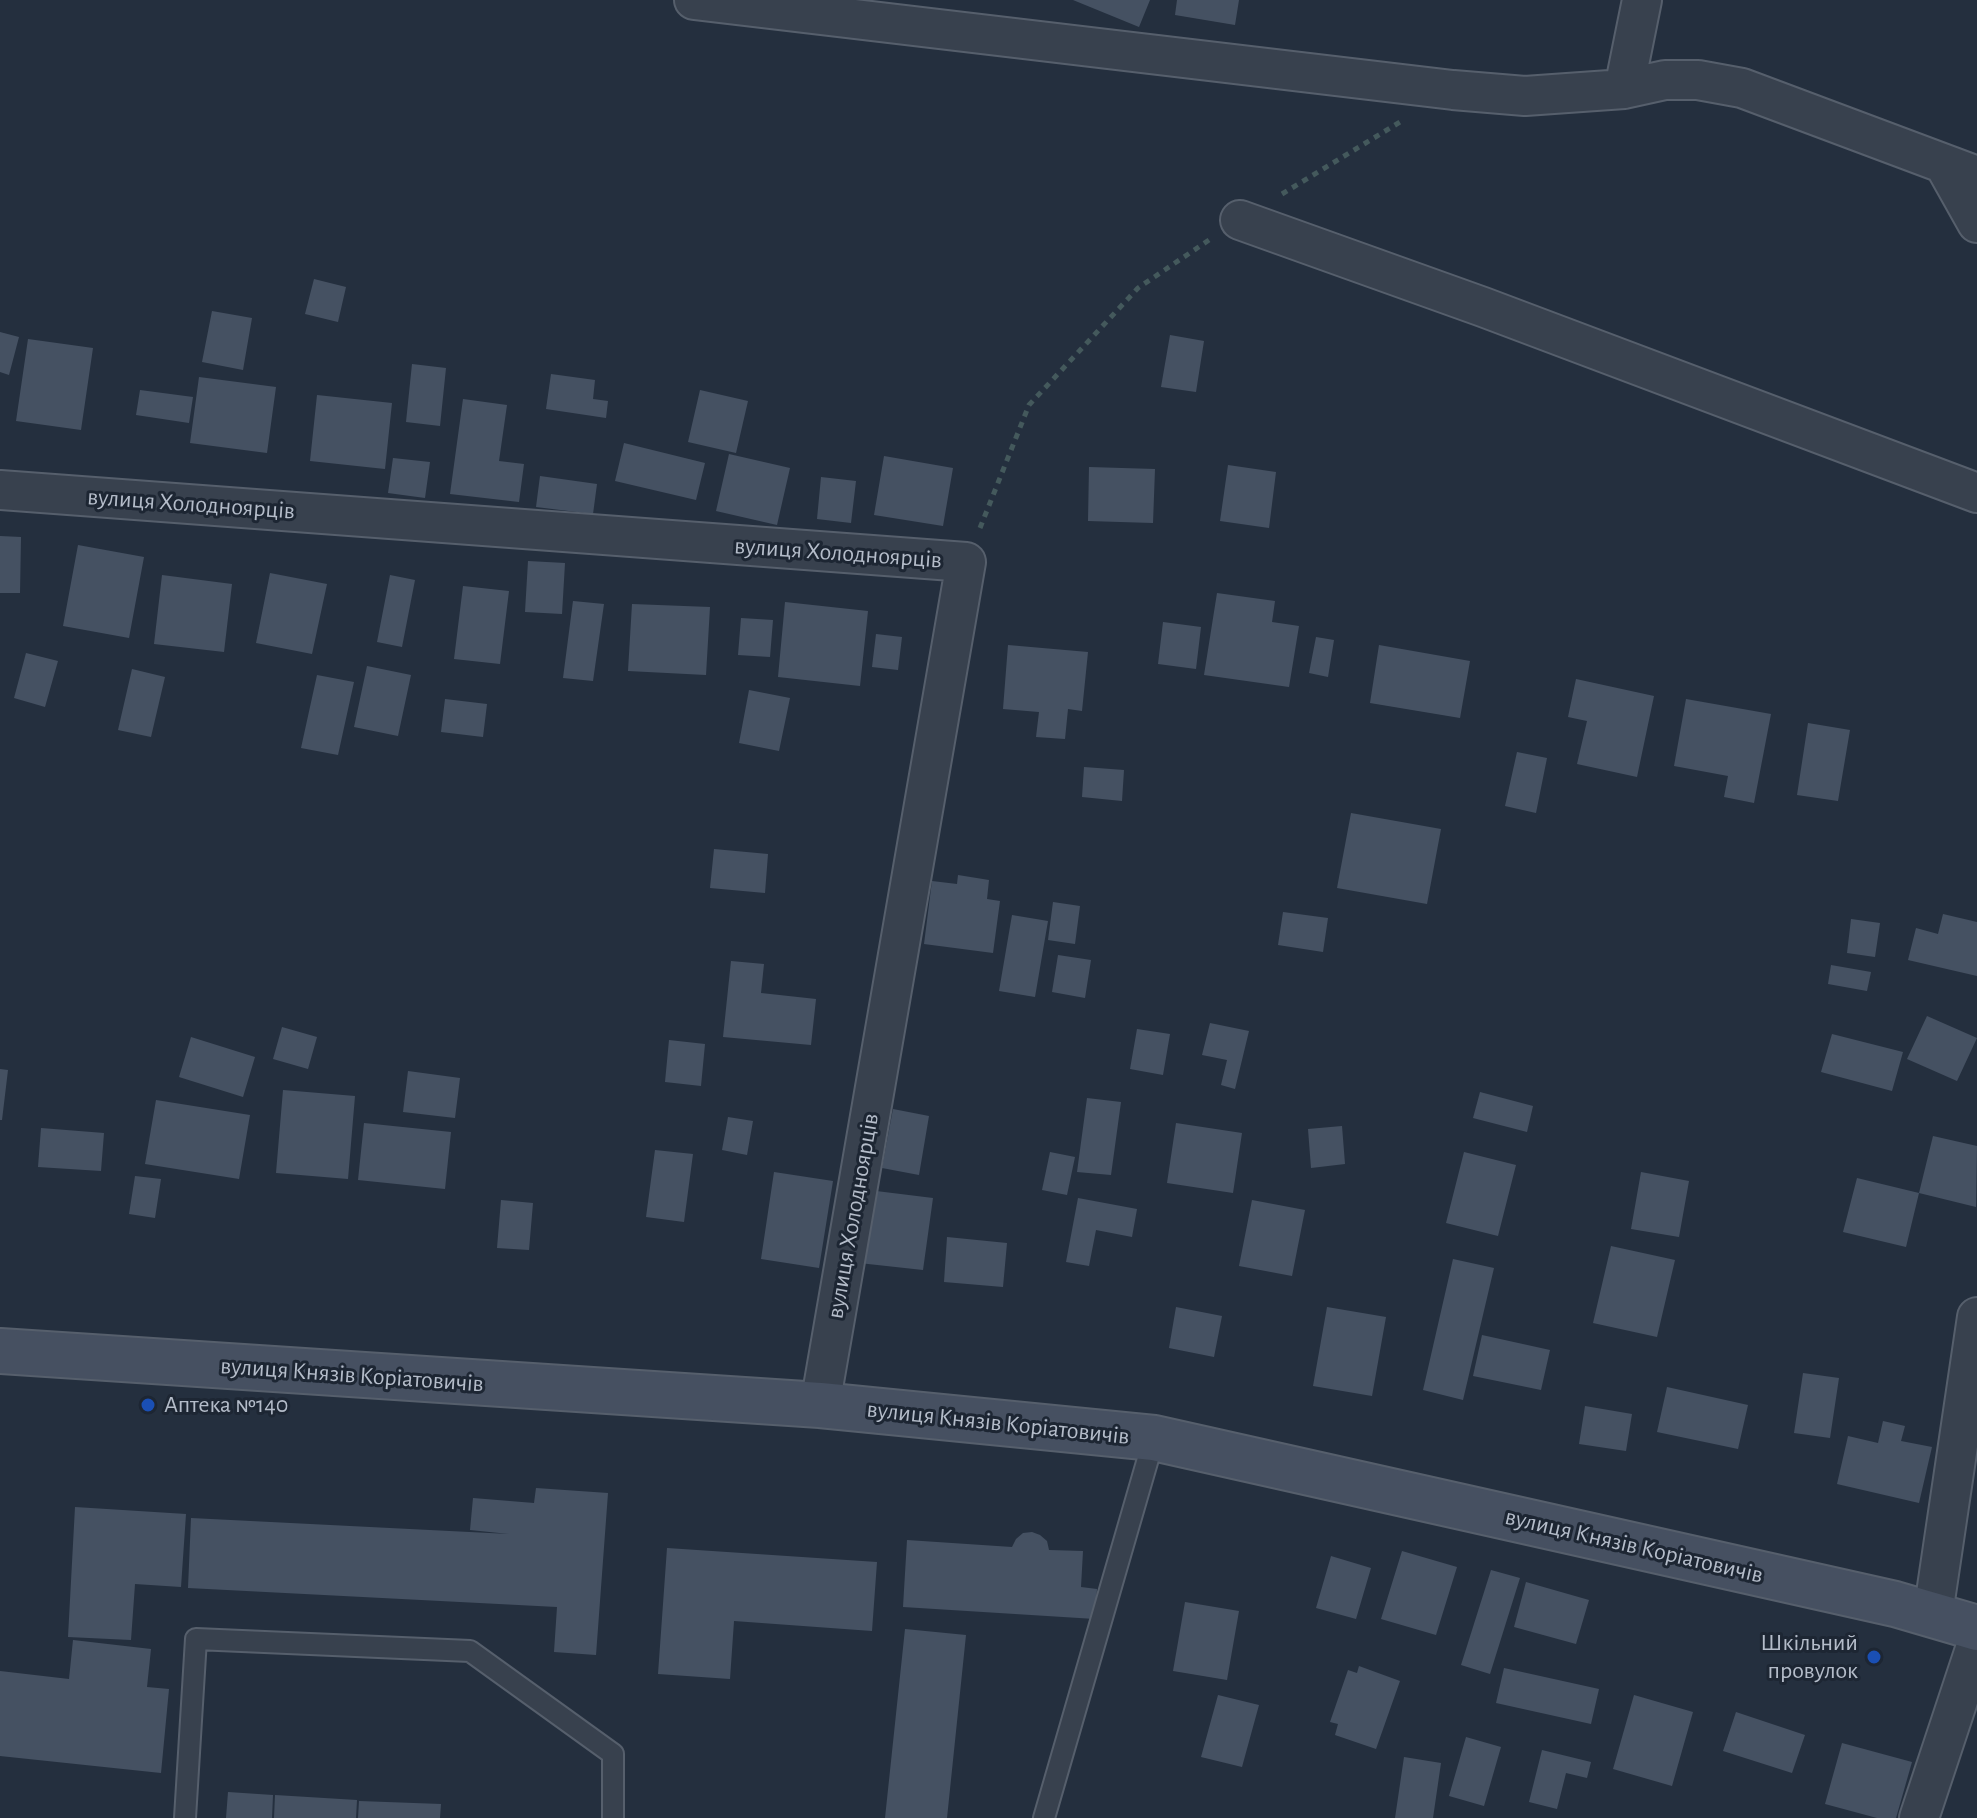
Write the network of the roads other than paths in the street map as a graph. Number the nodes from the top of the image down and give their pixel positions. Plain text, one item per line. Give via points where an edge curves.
1 (694, 0) edge
2 (1642, 0) edge
3 (1624, 89) junction
4 (1961, 171) edge
5 (1240, 220) road end
6 (1977, 223) edge
7 (0, 490) edge
8 (1977, 493) edge
9 (1977, 1317) edge
10 (0, 1351) edge
11 (820, 1405) junction
12 (1154, 1438) junction
13 (1933, 1614) junction
14 (1977, 1628) edge
15 (1977, 1643) edge
16 (185, 1818) edge
17 (613, 1818) edge
18 (1044, 1818) edge
19 (1919, 1818) edge

1 - 3 street via 1453,90 1525,96
2 - 3 street
3 - 4 street via 1665,80 1742,88
4 - 6 street
5 - 8 street
7 - 11 street, вулиця Холодноярців via 966,562
9 - 13 street
10 - 11 main road, вулиця Князів Коріатовичів
11 - 12 main road, вулиця Князів Коріатовичів
12 - 13 main road, вулиця Князів Коріатовичів
12 - 18 lane
13 - 14 main road, вулиця Князів Коріатовичів
15 - 19 street
16 - 17 lane via 196,1639 470,1651 613,1754

